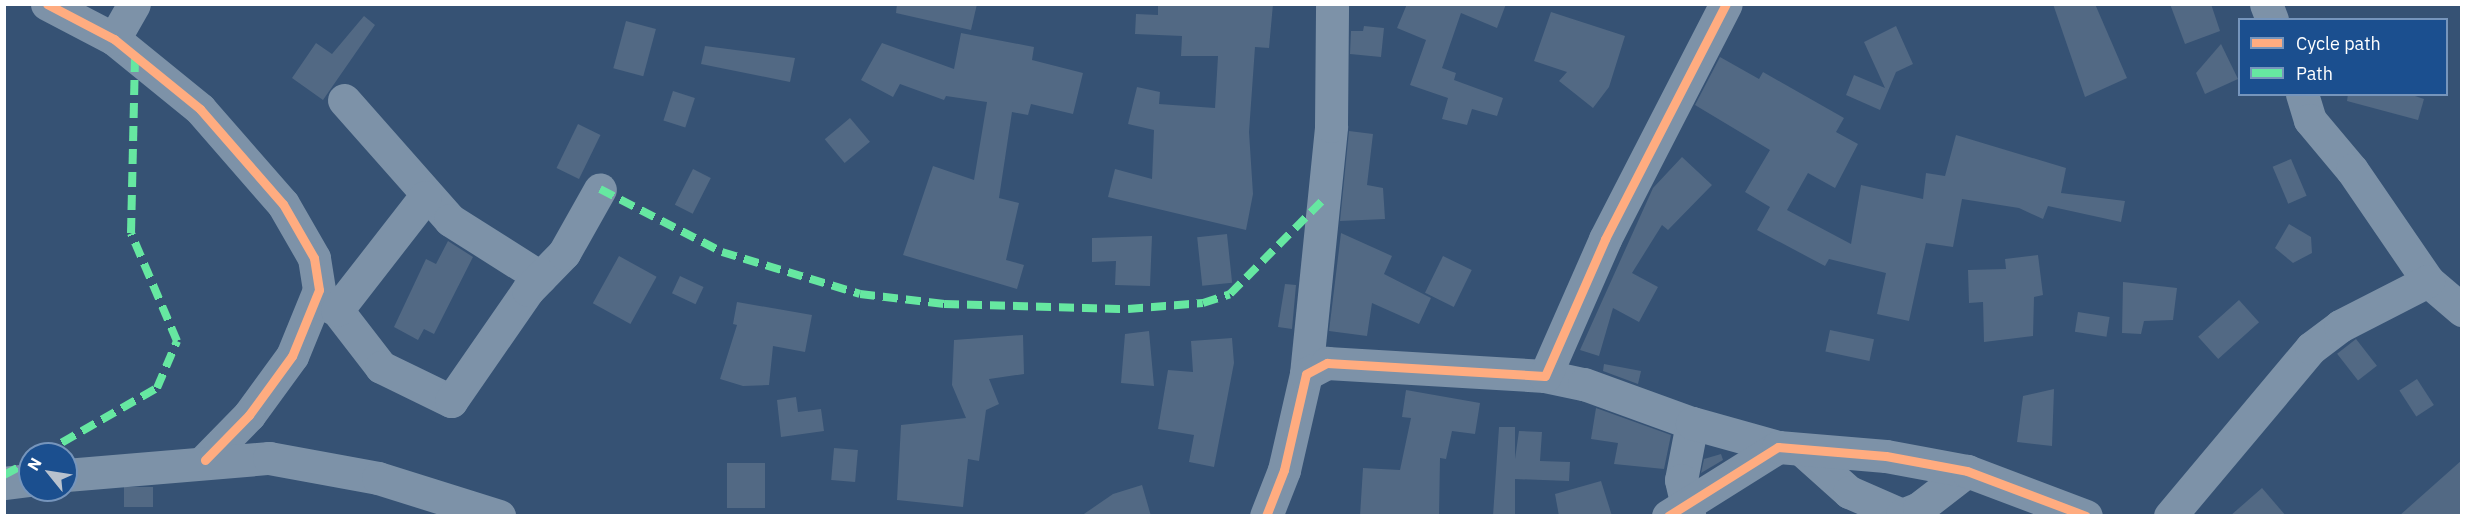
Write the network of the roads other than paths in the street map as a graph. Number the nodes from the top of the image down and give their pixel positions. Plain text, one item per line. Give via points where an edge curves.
1 (47, 4) edge
2 (134, 4) edge
3 (1332, 4) edge
4 (1726, 4) edge
5 (114, 39) junction
6 (2303, 96) edge
7 (344, 100) dead end
8 (600, 189) dead end
9 (425, 197) junction
10 (540, 278) junction
11 (2451, 295) edge
12 (327, 305) junction
13 (1306, 374) junction
14 (1545, 376) junction
15 (1692, 423) junction
16 (1790, 448) junction
17 (205, 460) junction
18 (1967, 471) junction
19 (78, 474) edge
20 (1680, 511) edge
21 (499, 516) edge
22 (1266, 516) edge
23 (2086, 516) edge
24 (2169, 516) edge

1 - 5 street
2 - 5 street
3 - 13 street via 1331,126
4 - 14 street via 1605,239
5 - 12 street via 201,109 283,204 314,258
6 - 11 street via 2310,120
7 - 9 street
8 - 10 street via 564,253
9 - 10 street via 450,220
9 - 12 street
10 - 12 street via 463,388 447,402 381,367
11 - 24 street via 2340,326 2311,348
12 - 17 street via 273,387
13 - 14 street via 1327,363 1350,361
13 - 22 street via 1284,470
14 - 15 street via 1584,384
15 - 16 street
15 - 20 street via 1681,480
16 - 18 street via 1886,456
16 - 18 street via 1849,492 1902,514 1919,508
16 - 20 street
17 - 19 street
17 - 21 street via 269,458 378,478
18 - 23 street

